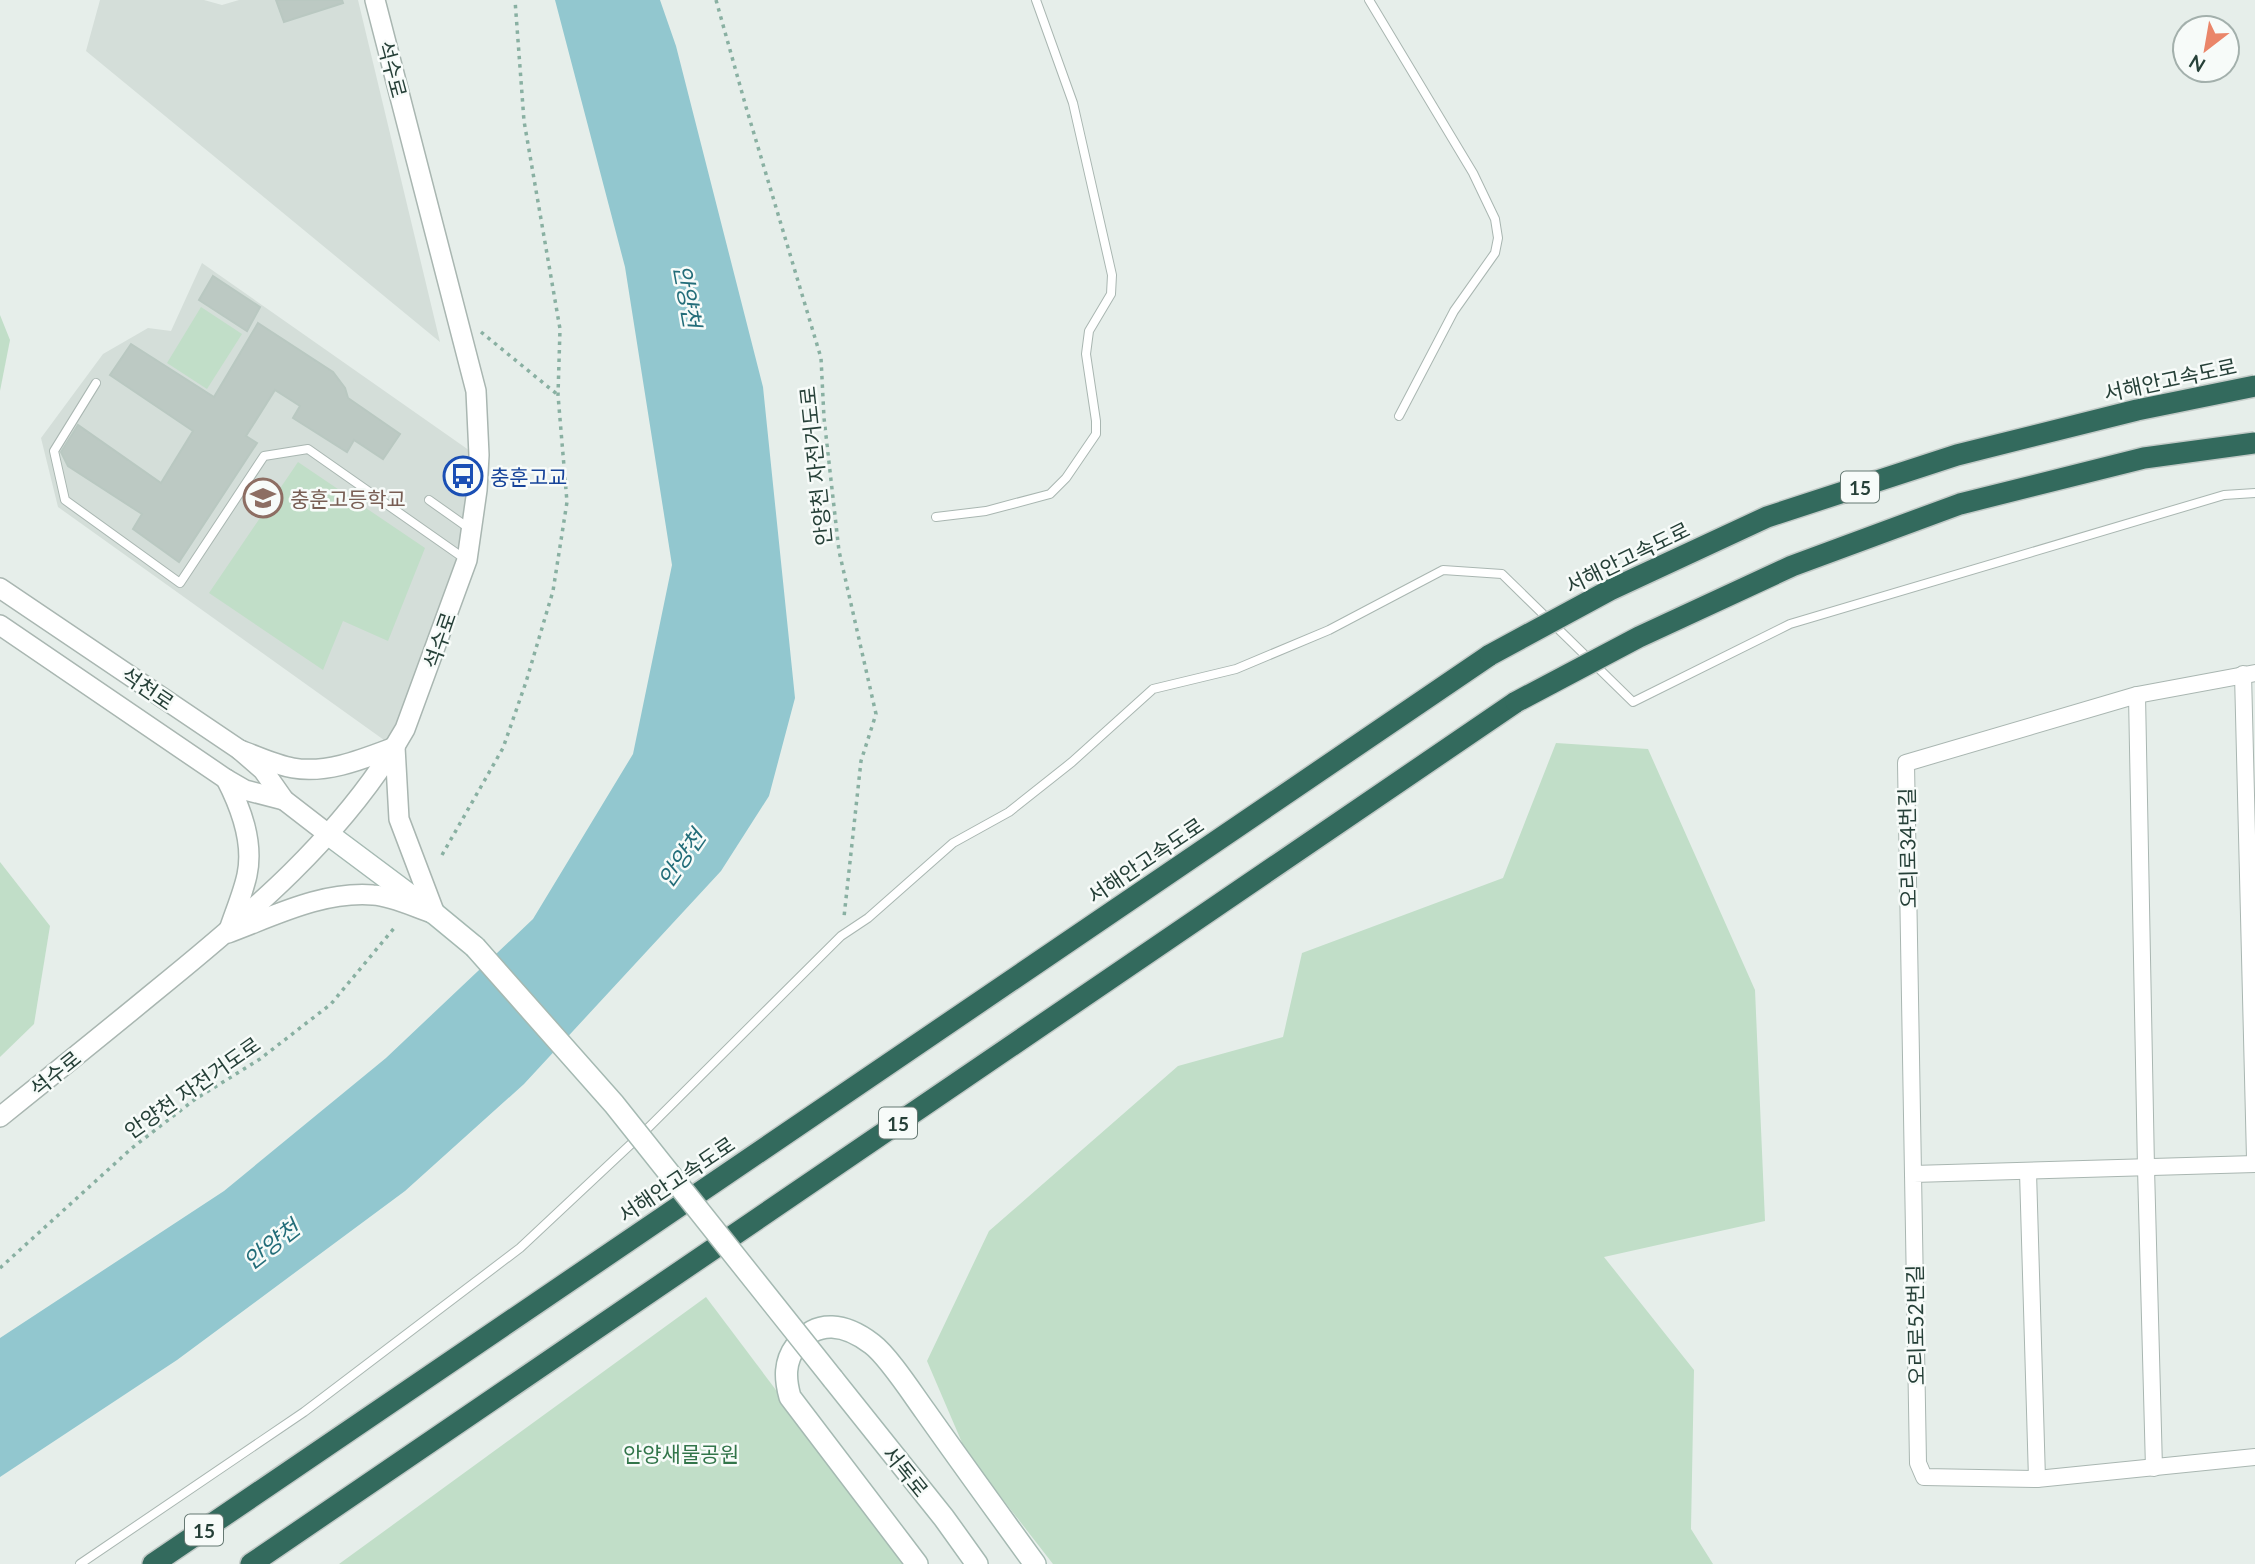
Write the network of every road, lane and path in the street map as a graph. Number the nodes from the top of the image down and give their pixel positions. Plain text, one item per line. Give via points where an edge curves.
1 (375, 0) edge
2 (515, 0) edge
3 (716, 0) edge
4 (1036, 0) edge
5 (1369, 0) edge
6 (456, 311) junction
7 (96, 383) dead end
8 (2255, 386) edge
9 (558, 395) junction
10 (1399, 416) dead end
11 (2255, 443) edge
12 (2255, 493) edge
13 (429, 500) dead end
14 (936, 517) dead end
15 (473, 531) junction
16 (467, 560) junction
17 (0, 588) edge
18 (0, 625) edge
19 (2249, 673) edge
20 (2137, 695) junction
21 (395, 747) junction
22 (240, 750) junction
23 (226, 779) junction
24 (284, 800) junction
25 (328, 834) junction
26 (442, 855) dead end
27 (435, 914) junction
28 (395, 927) dead end
29 (228, 933) junction
30 (841, 936) junction
31 (475, 947) joint
32 (0, 1117) edge
33 (2255, 1158) edge
34 (2255, 1164) edge
35 (2146, 1168) junction
36 (2028, 1172) junction
37 (1913, 1174) junction
38 (0, 1268) edge
39 (2255, 1457) edge
40 (2154, 1468) junction
41 (2037, 1479) junction
42 (80, 1564) edge
43 (153, 1564) edge
44 (251, 1564) edge
45 (917, 1564) edge
46 (977, 1564) edge
47 (1035, 1564) edge

1 - 6 street, 석수로
2 - 9 path via 524,121 560,329
3 - 30 path, 안양천 자전거도로 via 821,358 839,551 877,714 861,761
4 - 14 lane via 1073,103 1112,275 1111,294 1089,331 1086,354 1096,434 1050,494 986,511
5 - 10 lane via 1473,173 1495,219 1498,238 1494,253 1454,311
6 - 9 path
6 - 15 street, 석수로 via 476,391 479,455
7 - 16 lane via 54,451 65,500 180,583 264,456 308,449
8 - 43 highway, 서해안고속도로 / 15, bridge via 1957,455 1767,517 1610,590 1490,655
9 - 26 path via 567,502 553,591 503,748
11 - 44 highway, 15, bridge via 2144,458 1960,504 1792,566 1639,637 1516,702
12 - 30 lane via 2224,495 1790,624 1633,702 1502,574 1443,570 1329,629 1236,669 1153,688 1072,762 1009,812 953,843 869,918
13 - 15 lane
15 - 16 street, 석수로
16 - 21 street, 석수로
17 - 22 street, 석천로
18 - 23 street, 석천로
19 - 20 street, 오리로34번길
19 - 33 street, 오리로34번길
20 - 35 street
20 - 37 street, 오리로34번길 via 1906,763
21 - 22 street via 354,762 303,769
21 - 25 street, 석수로
21 - 27 street via 399,819
22 - 24 street, 석천로 via 263,770
23 - 24 street, 석천로 via 245,790
23 - 29 street via 237,799 250,849 247,875
24 - 25 street, 석천로
25 - 27 main road, 석천로
25 - 29 street, 석수로
27 - 29 street via 376,895 340,895
27 - 31 main road, 석천로
28 - 38 path, 안양천 자전거도로 via 331,1004 132,1147
29 - 32 street, 석수로
30 - 42 lane via 520,1248 304,1412
31 - 46 main road, 서독로, bridge via 614,1104
34 - 35 street
35 - 36 street
35 - 40 street
36 - 37 street
36 - 41 street
37 - 41 street, 오리로52번길 via 1917,1463 1924,1477 1934,1479
39 - 40 street, 오리로52번길
40 - 41 street, 오리로52번길
45 - 47 main road via 790,1397 785,1380 789,1359 815,1330 832,1326 873,1345

